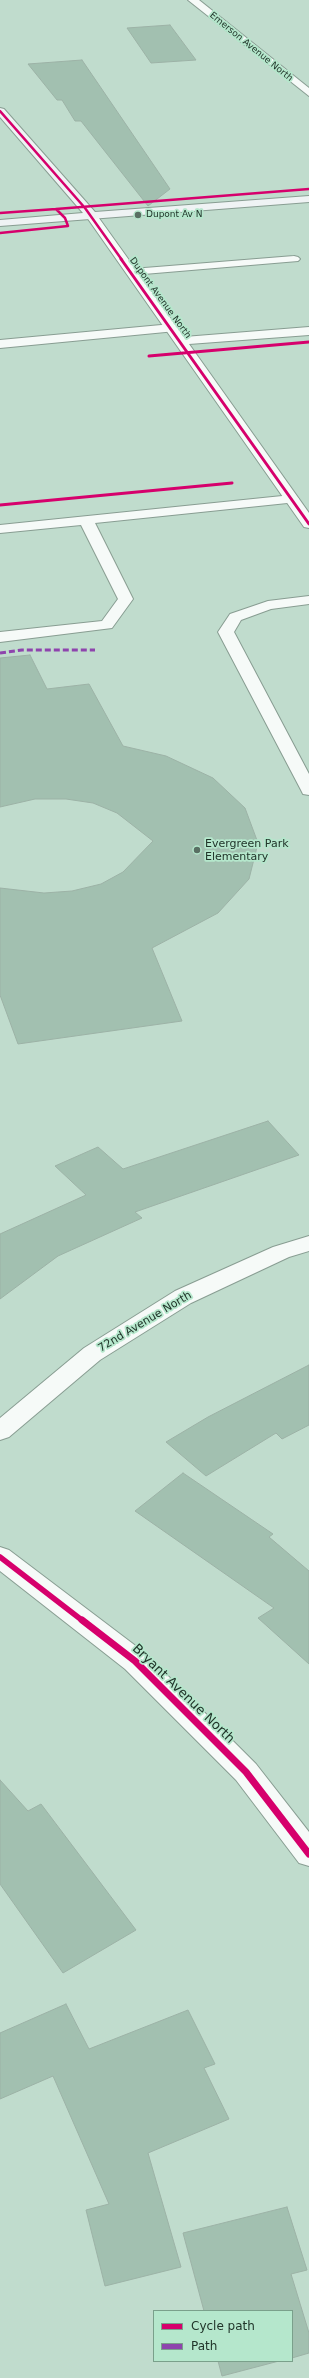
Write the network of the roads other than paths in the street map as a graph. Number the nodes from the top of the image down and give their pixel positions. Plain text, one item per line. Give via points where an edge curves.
1 (193, 0) edge
2 (309, 93) edge
3 (0, 111) edge
4 (309, 199) edge
5 (92, 216) junction
6 (0, 224) edge
7 (294, 259) dead end
8 (132, 272) junction
9 (172, 328) junction
10 (309, 330) edge
11 (181, 341) junction
12 (0, 344) edge
13 (292, 499) junction
14 (86, 520) junction
15 (309, 524) edge
16 (0, 529) edge
17 (309, 600) edge
18 (0, 637) edge
19 (309, 790) edge
20 (309, 1243) edge
21 (0, 1431) edge
22 (0, 1557) edge
23 (309, 1854) edge

1 - 2 street, Emerson Avenue North
3 - 5 street, Dupont Avenue North
4 - 5 street
5 - 6 street
5 - 8 street, Dupont Avenue North
7 - 8 lane
8 - 9 street, Dupont Avenue North
9 - 11 street, Dupont Avenue North
9 - 12 lane
10 - 11 street
11 - 13 street, Dupont Avenue North
13 - 14 lane
13 - 15 street, Dupont Avenue North
14 - 16 lane
14 - 18 lane via 126,599 107,625
17 - 19 lane via 268,605 234,617 226,632
20 - 21 street, 72nd Avenue North via 281,1252 183,1297 92,1354
22 - 23 street, Bryant Avenue North via 135,1660 246,1772

